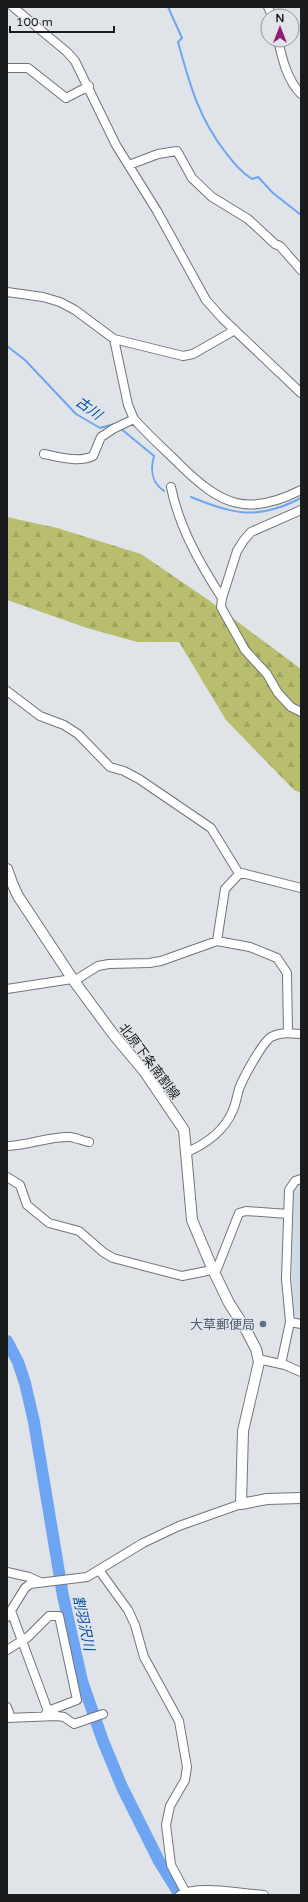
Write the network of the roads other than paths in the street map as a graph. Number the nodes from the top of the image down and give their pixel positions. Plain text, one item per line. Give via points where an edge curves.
1 (13, 7) edge
2 (280, 48) edge
3 (7, 68) edge
4 (89, 86) junction
5 (301, 94) edge
6 (129, 165) junction
7 (301, 270) edge
8 (7, 292) edge
9 (235, 330) junction
10 (114, 339) junction
11 (301, 393) edge
12 (134, 419) junction
13 (44, 454) dead end
14 (171, 487) dead end
15 (301, 490) edge
16 (301, 510) edge
17 (222, 598) junction
18 (7, 691) edge
19 (301, 712) edge
20 (7, 869) edge
21 (240, 873) junction
22 (9, 884) edge
23 (301, 888) edge
24 (217, 941) junction
25 (73, 980) junction
26 (7, 989) edge
27 (288, 1033) junction
28 (301, 1034) edge
29 (89, 1142) dead end
30 (7, 1146) edge
31 (187, 1152) junction
32 (7, 1177) edge
33 (301, 1179) edge
34 (288, 1214) junction
35 (213, 1270) junction
36 (290, 1322) junction
37 (301, 1324) edge
38 (258, 1359) junction
39 (281, 1364) junction
40 (301, 1372) edge
41 (301, 1498) edge
42 (241, 1504) junction
43 (99, 1570) junction
44 (7, 1572) edge
45 (40, 1582) junction
46 (9, 1614) edge
47 (23, 1642) junction
48 (7, 1650) edge
49 (7, 1707) edge
50 (47, 1713) junction
51 (102, 1714) dead end
52 (9, 1718) edge
53 (184, 1894) edge
54 (250, 1895) edge
55 (264, 1895) edge

1 - 4 street via 67,52
2 - 5 street via 289,76
3 - 4 street via 28,68 66,98
4 - 6 street via 116,145
6 - 7 street via 158,154 177,151 192,178 212,197 248,219 280,246
6 - 9 street via 206,300
8 - 10 street via 60,302
9 - 10 street via 193,354 183,356
9 - 11 street
10 - 12 street via 128,405
12 - 13 street via 101,437 93,456 88,459 70,459
12 - 15 street via 201,486 223,499 245,504 262,504
14 - 17 street via 185,530
16 - 17 street via 247,536 238,551
17 - 19 street via 221,607 245,650 267,674 278,693 291,707
18 - 21 street via 40,716 78,734 110,767 139,779 211,828 231,863
20 - 22 main road, 北原下条南割線
21 - 23 street
21 - 24 street via 225,889
22 - 25 main road, 北原下条南割線
24 - 25 street via 155,962 98,966
24 - 27 street via 250,947 276,958 283,965 288,981
25 - 26 street
25 - 31 main road, 北原下条南割線 via 158,1090 184,1130
27 - 28 street
27 - 31 street via 270,1038 264,1044 240,1088 233,1111 221,1128 199,1147
29 - 30 street via 73,1137 62,1137
31 - 35 main road, 北原下条南割線 via 192,1220
32 - 35 street via 20,1185 27,1205 50,1224 79,1231 113,1258 182,1276
33 - 34 street via 294,1181 289,1190
34 - 35 street via 246,1211 239,1213 217,1269
34 - 36 street via 286,1279
35 - 38 main road, 北原下条南割線 via 256,1349
36 - 37 street
36 - 39 street
38 - 39 street
38 - 42 main road, 北原下条南割線 via 243,1431
39 - 40 street
41 - 42 main road via 267,1499
42 - 43 street via 164,1533
43 - 45 street via 87,1577
43 - 53 street via 128,1610 135,1624 144,1657 179,1721 187,1767 170,1806 167,1834 171,1866
44 - 45 street
45 - 46 street via 25,1588
46 - 47 street
47 - 48 street
47 - 50 street
47 - 50 street via 46,1617 59,1616 77,1700
49 - 52 street
50 - 51 street via 64,1717 74,1724
50 - 52 street
53 - 54 street via 223,1891
54 - 55 street

